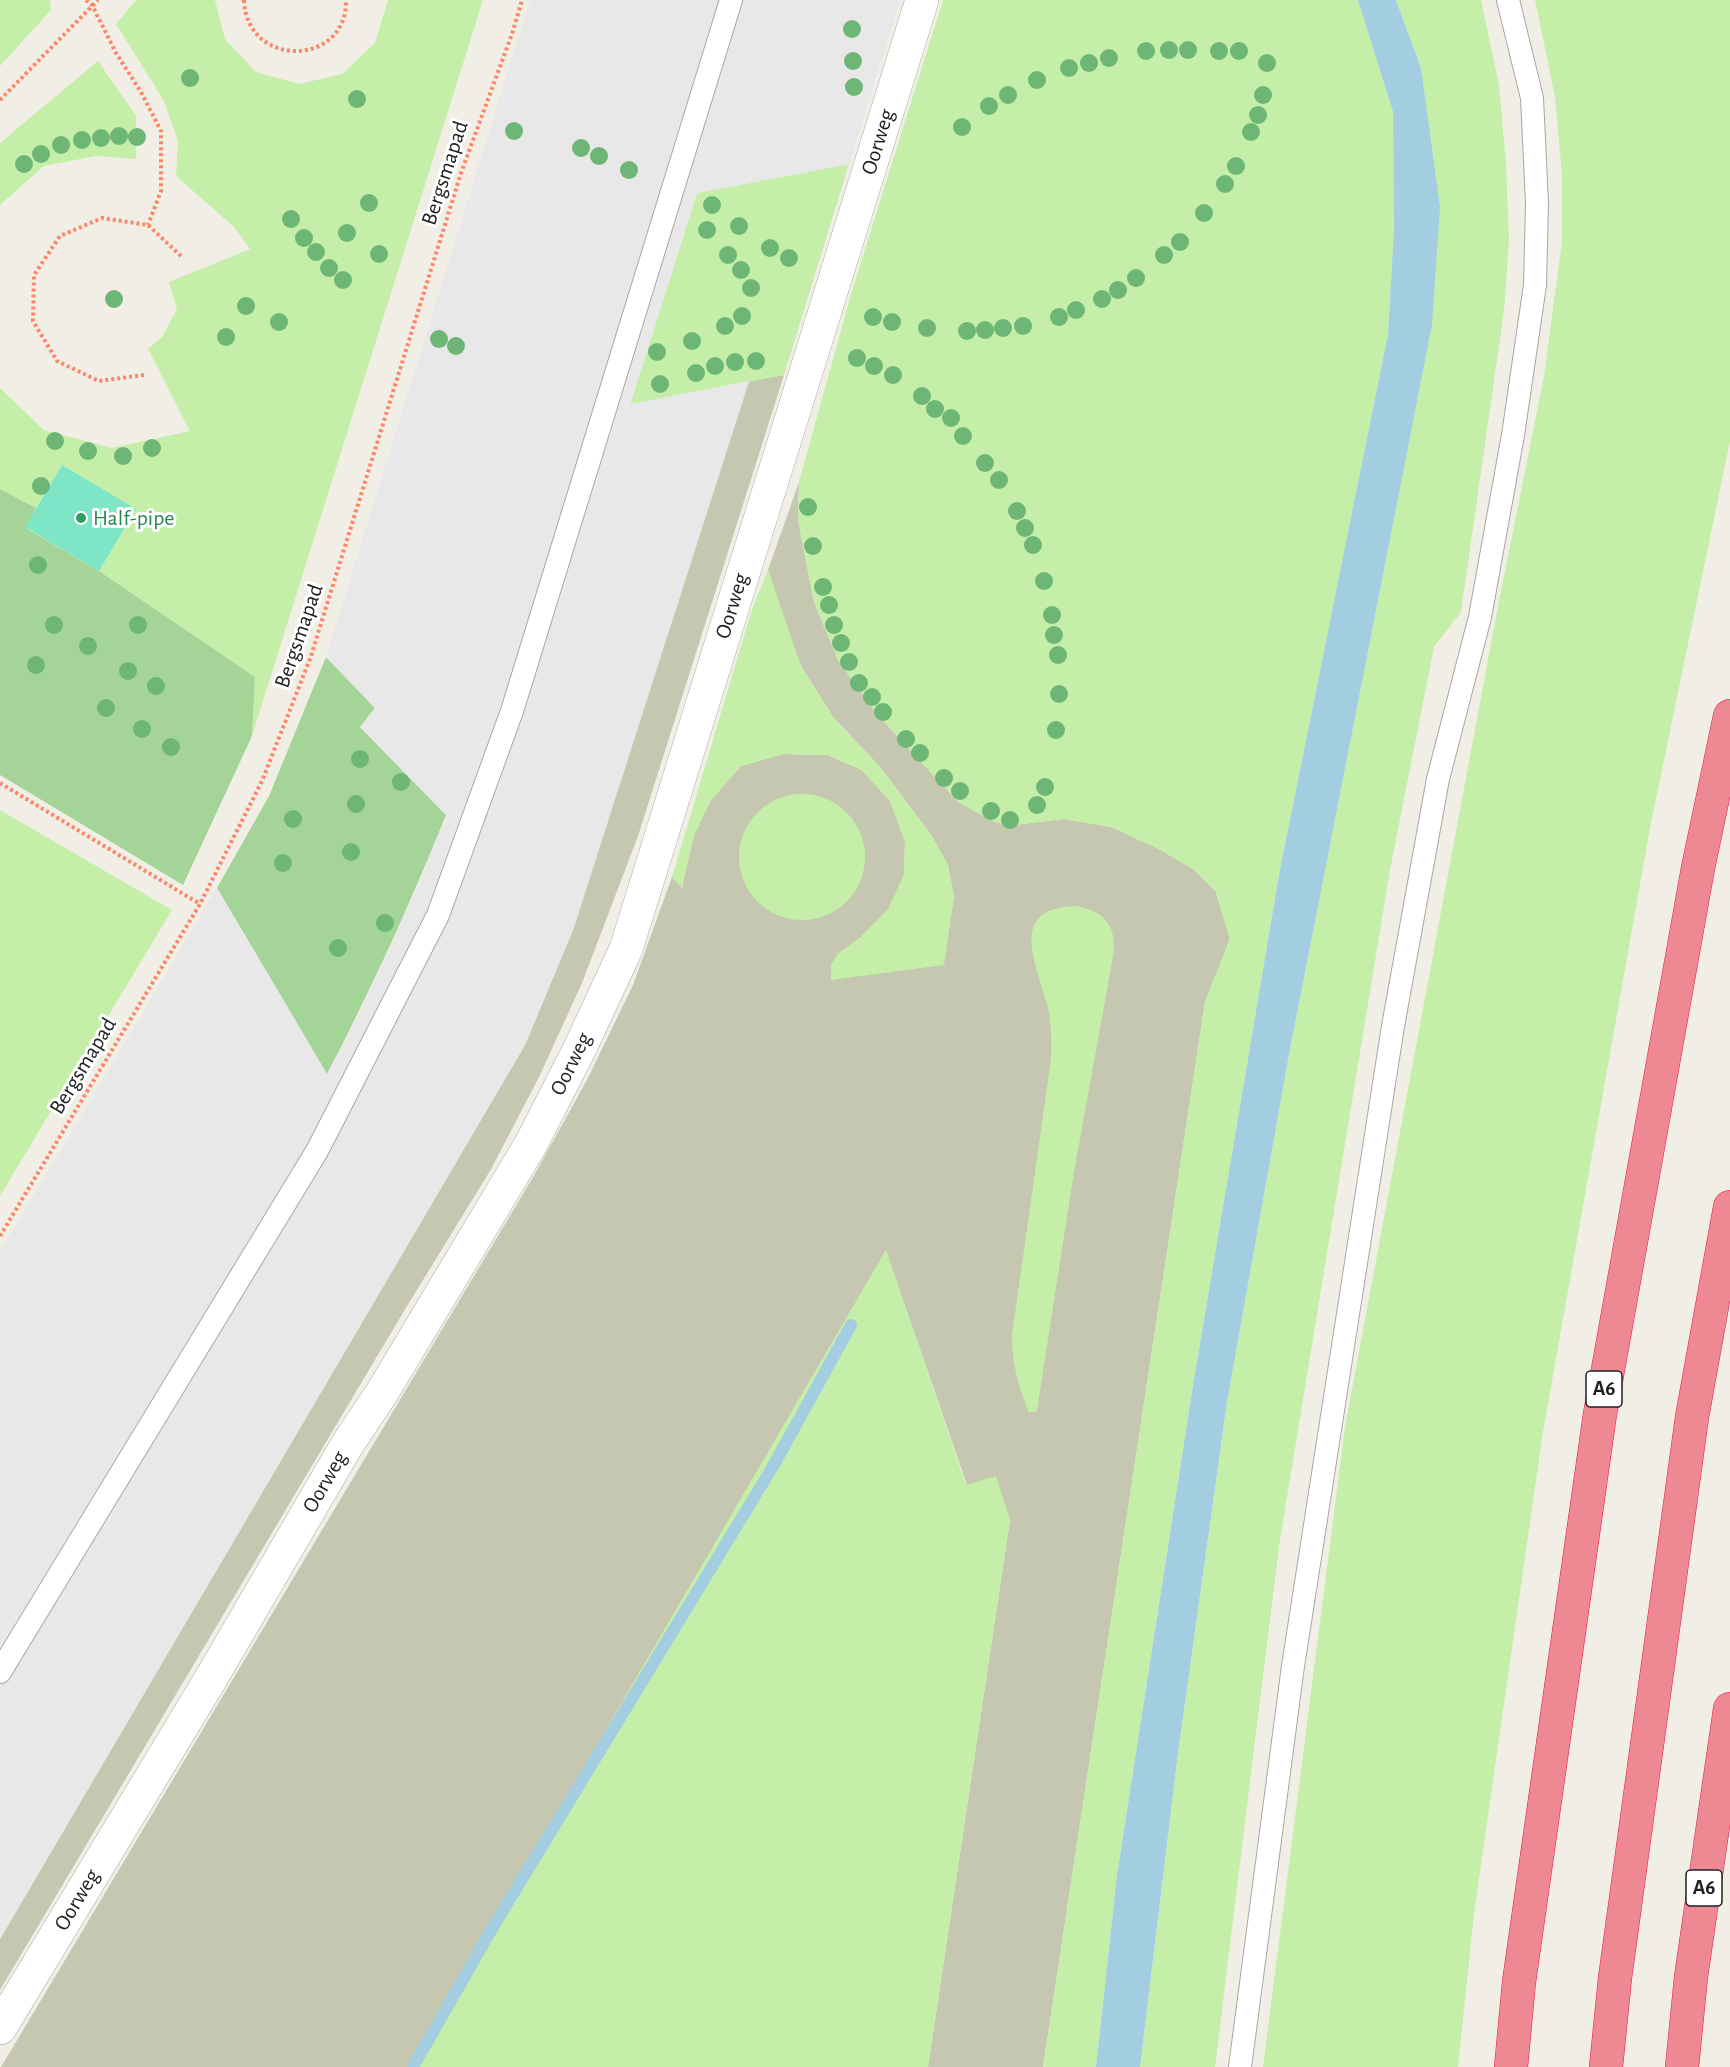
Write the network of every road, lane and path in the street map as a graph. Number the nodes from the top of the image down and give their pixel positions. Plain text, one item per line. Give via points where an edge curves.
1 (86, 0) edge
2 (98, 0) edge
3 (244, 0) edge
4 (346, 0) edge
5 (522, 0) edge
6 (731, 0) edge
7 (922, 0) edge
8 (1508, 0) edge
9 (92, 5) junction
10 (0, 100) edge
11 (148, 225) junction
12 (182, 256) dead end
13 (144, 375) dead end
14 (1730, 716) edge
15 (0, 783) edge
16 (200, 904) junction
17 (1730, 1207) edge
18 (0, 1236) edge
19 (0, 1672) edge
20 (1730, 1709) edge
21 (0, 2028) edge
22 (1240, 2067) edge
23 (1511, 2067) edge
24 (1606, 2067) edge
25 (1682, 2067) edge

1 - 9 path
2 - 9 path
3 - 4 path via 255,33 282,51 299,52 330,39 340,25
5 - 16 path, Bergsmapad via 461,173 310,659 262,781
6 - 19 lane via 512,711 438,915 317,1151
7 - 21 street, Oorweg via 621,958 531,1144 347,1444
8 - 22 lane via 1532,98 1537,203 1535,285 1480,617 1438,779 1393,1026 1298,1632
9 - 10 path
9 - 11 path via 161,131 161,190
11 - 12 path
11 - 13 path via 102,218 60,236 34,275 33,321 57,360 99,381
14 - 23 highway, A6 via 1698,868 1600,1414
15 - 16 path
16 - 18 path, Bergsmapad
17 - 24 highway via 1692,1417
20 - 25 highway, A6 via 1691,1977

